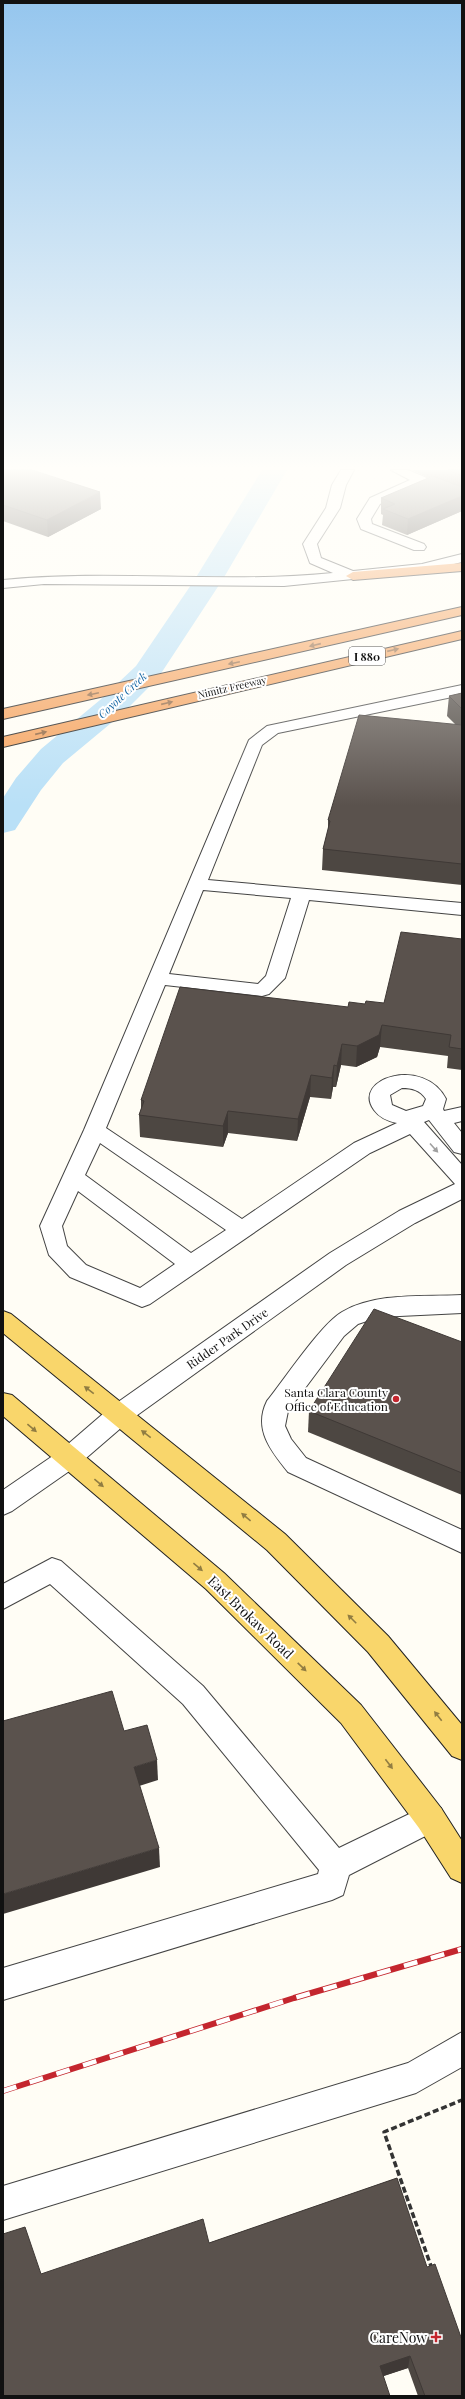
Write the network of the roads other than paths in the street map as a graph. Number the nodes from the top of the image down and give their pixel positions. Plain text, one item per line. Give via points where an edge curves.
1 (20, 582) edge
2 (3, 584) edge
3 (462, 611) edge
4 (462, 635) edge
5 (462, 690) edge
6 (3, 714) edge
7 (6, 742) edge
8 (197, 884) junction
9 (302, 894) junction
10 (462, 909) edge
11 (158, 978) junction
12 (462, 1114) edge
13 (436, 1115) junction
14 (411, 1121) junction
15 (95, 1130) junction
16 (462, 1147) edge
17 (74, 1177) junction
18 (462, 1179) edge
19 (462, 1190) edge
20 (243, 1230) junction
21 (191, 1265) junction
22 (462, 1304) edge
23 (3, 1320) edge
24 (3, 1402) edge
25 (120, 1414) junction
26 (69, 1458) junction
27 (3, 1504) edge
28 (462, 1542) edge
29 (3, 1598) edge
30 (462, 1747) edge
31 (430, 1818) junction
32 (335, 1866) junction
33 (462, 1868) edge
34 (3, 1984) edge
35 (462, 2048) edge
36 (3, 2203) edge

1 - 2 street
3 -> 6 highway, Nimitz Freeway / I 880
7 -> 4 highway, Nimitz Freeway / I 880
5 - 8 street via 273,729 263,734 256,743
8 - 9 street
8 - 11 street
9 - 10 street
9 - 11 street via 276,978 262,990
11 - 15 street
12 - 13 street
13 - 14 street via 419,1117
13 - 14 street via 436,1099 420,1084 400,1081 383,1087 378,1101 381,1108
13 - 16 street
14 -> 18 street
14 - 20 street via 362,1148
15 - 17 street
15 - 20 street
17 - 21 street
17 - 21 street via 51,1226 57,1249 78,1271 142,1298
19 - 25 street, Ridder Park Drive via 407,1217 338,1259
20 - 21 street
22 - 28 street via 378,1308 350,1318 336,1330 276,1408 273,1426 280,1444 297,1465
25 -> 23 main road
24 -> 26 main road, East Brokaw Road
25 - 26 street, Ridder Park Drive
30 -> 25 main road via 438,1714 378,1644 276,1542
26 - 27 street, Ridder Park Drive
26 -> 31 main road, East Brokaw Road via 214,1581 351,1714
29 - 32 street via 52,1569 193,1695
31 - 32 street
31 - 33 main road, East Brokaw Road
32 - 34 street via 332,1885
35 - 36 street via 416,2077

